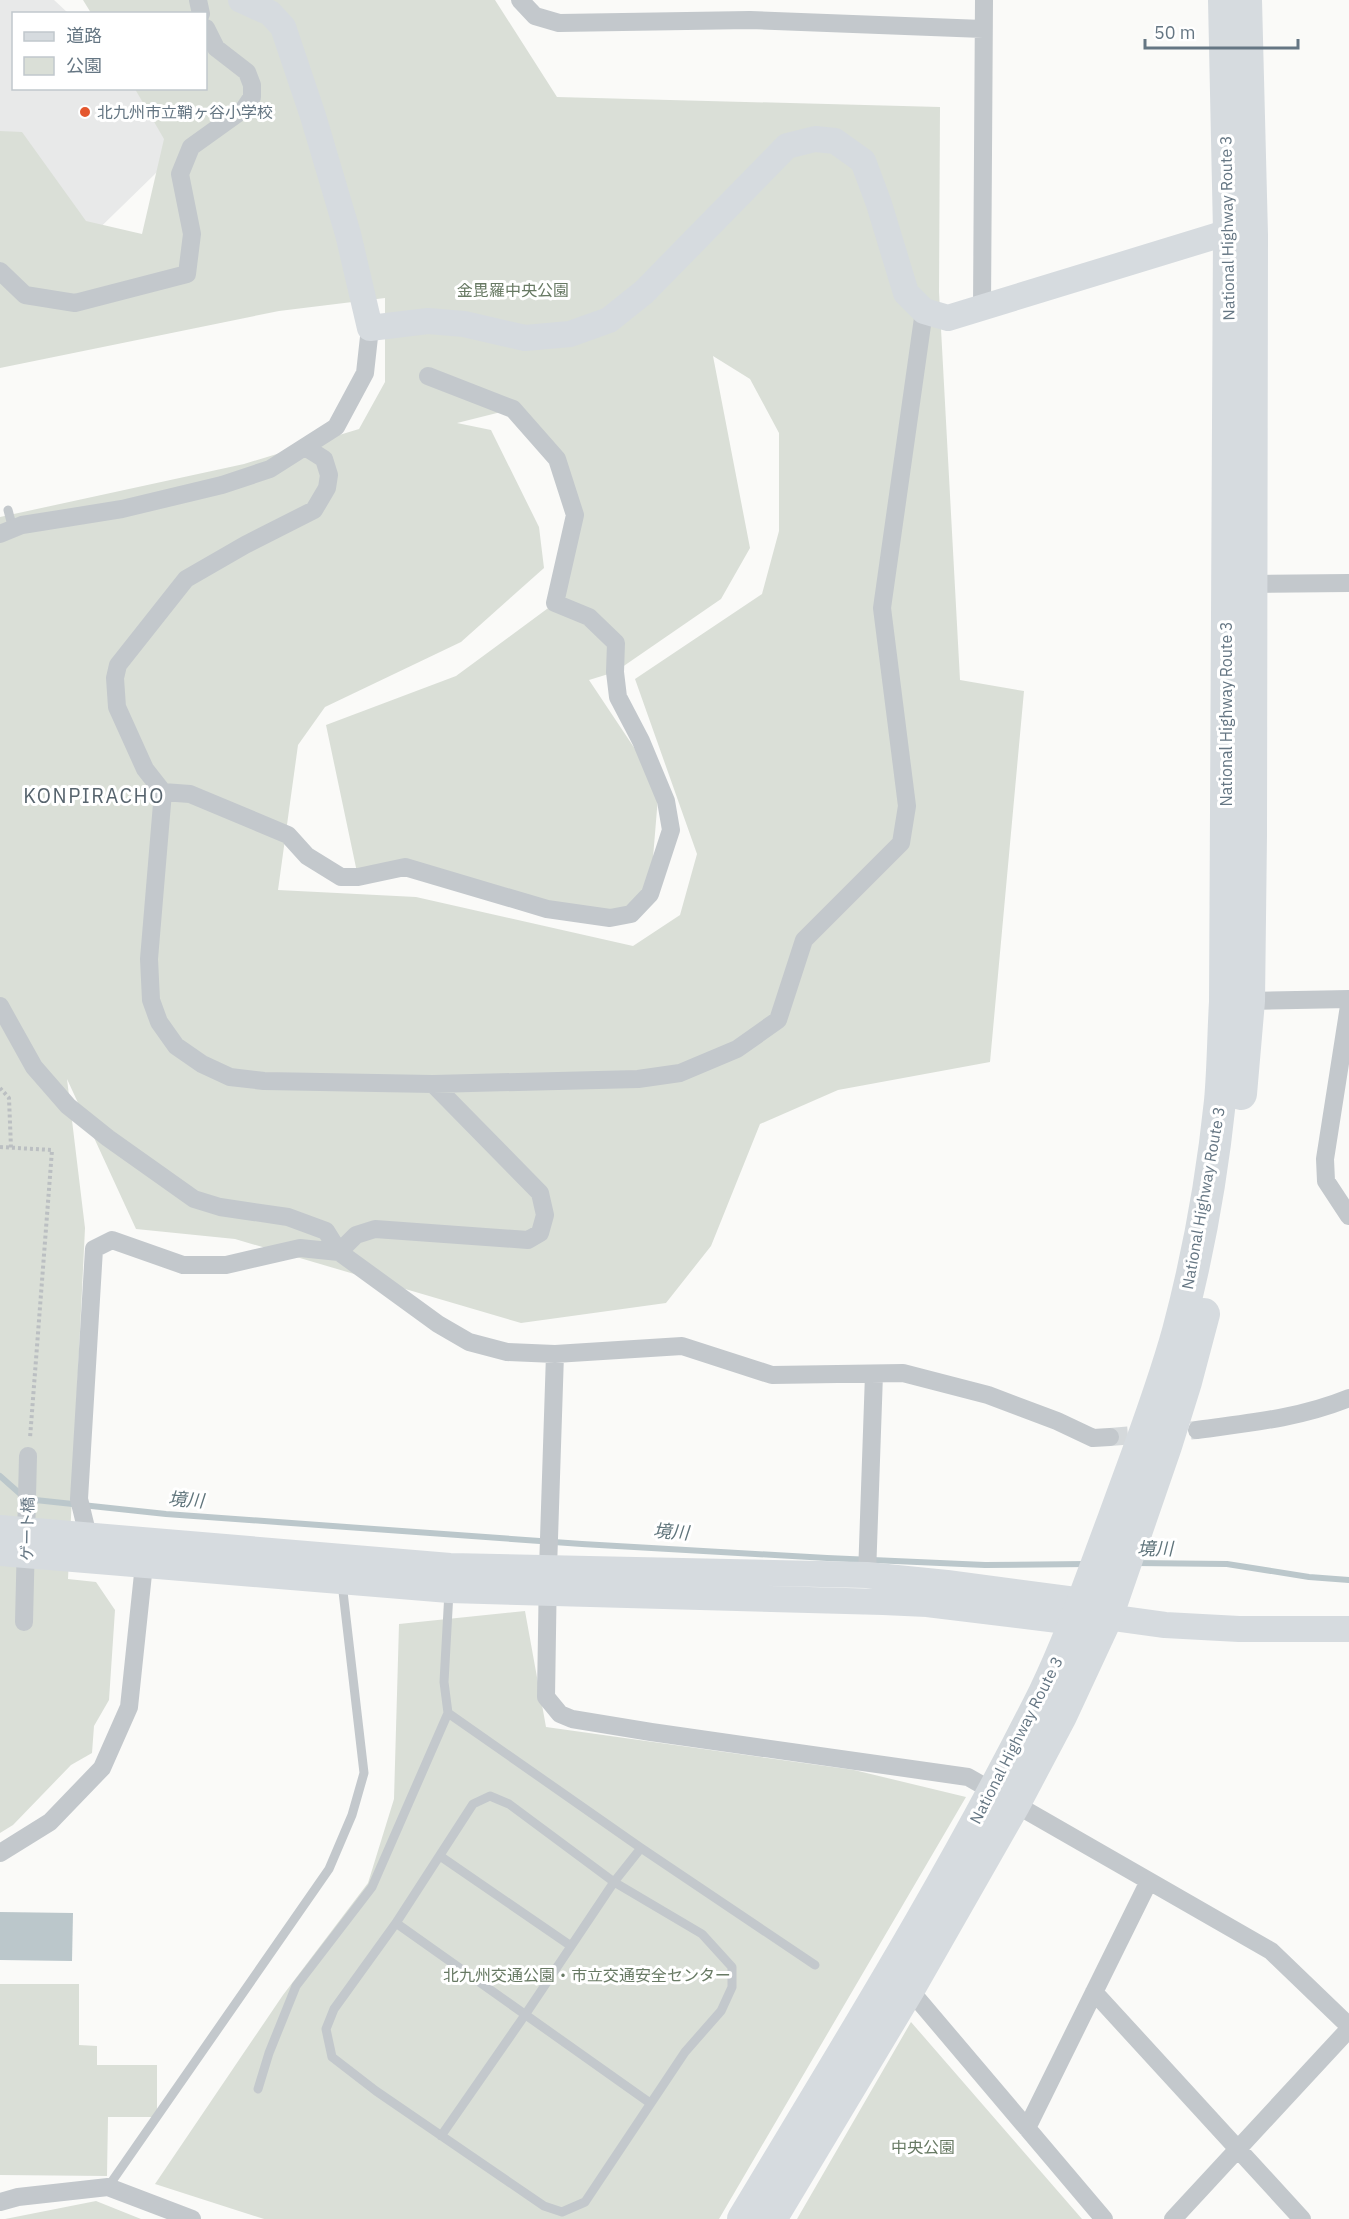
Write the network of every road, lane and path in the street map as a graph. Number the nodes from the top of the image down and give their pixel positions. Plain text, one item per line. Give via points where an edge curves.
1 (241, 0) edge
2 (520, 0) edge
3 (984, 0) edge
4 (1224, 0) edge
5 (1246, 0) edge
6 (983, 29) junction
7 (207, 30) edge
8 (1229, 232) junction
9 (0, 271) edge
10 (982, 308) junction
11 (924, 311) junction
12 (370, 328) junction
13 (428, 376) dead end
14 (305, 447) junction
15 (8, 510) dead end
16 (7, 531) edge
17 (1349, 583) edge
18 (1251, 584) junction
19 (163, 792) junction
20 (1349, 999) edge
21 (1249, 1001) junction
22 (0, 1006) edge
23 (1349, 1006) edge
24 (433, 1084) junction
25 (0, 1088) edge
26 (0, 1147) edge
27 (11, 1148) junction
28 (1349, 1216) edge
29 (339, 1252) junction
30 (555, 1354) junction
31 (874, 1374) junction
32 (1349, 1398) edge
33 (1197, 1430) tunnel mouth
34 (1110, 1437) tunnel mouth
35 (28, 1456) joint
36 (0, 1528) edge
37 (88, 1536) junction
38 (0, 1553) edge
39 (145, 1553) junction
40 (341, 1570) junction
41 (867, 1575) junction
42 (450, 1578) junction
43 (547, 1581) junction
44 (1088, 1613) junction
45 (24, 1622) dead end
46 (1349, 1629) edge
47 (448, 1713) junction
48 (1003, 1798) junction
49 (641, 1848) junction
50 (0, 1853) edge
51 (440, 1856) junction
52 (1149, 1881) junction
53 (614, 1882) junction
54 (396, 1923) junction
55 (571, 1946) junction
56 (816, 1965) dead end
57 (901, 1979) junction
58 (1094, 1992) junction
59 (525, 2015) junction
60 (1349, 2028) edge
61 (258, 2089) dead end
62 (650, 2103) junction
63 (1027, 2128) junction
64 (441, 2136) junction
65 (1238, 2149) junction
66 (108, 2187) junction
67 (0, 2202) edge
68 (192, 2219) edge
69 (743, 2219) edge
70 (771, 2219) edge
71 (1104, 2219) edge
72 (1173, 2219) edge
73 (1302, 2219) edge

1 - 12 street via 270,13 287,37 348,234
2 - 6 street via 535,16 559,23 750,20
3 - 6 street
4 - 8 highway, National Highway Route 3
5 - 18 highway, National Highway Route 3 via 1252,235
6 - 10 street
7 - 9 street via 216,48 247,72 252,98 244,109 191,147 180,174 192,234 187,274 75,303 25,295
8 - 10 street
8 - 44 highway, National Highway Route 3 via 1225,1002 1220,1099 1204,1208 1177,1334
10 - 11 street via 948,318
11 - 12 street via 906,293 863,161 835,141 815,139 787,146 644,292 609,320 570,334 525,338 464,324 428,321
11 - 24 street via 882,608 907,806 901,843 804,940 778,1020 737,1049 680,1073 638,1079
12 - 14 street via 365,373 336,427
13 - 19 street via 513,409 557,459 575,515 555,603 589,617 616,643 618,697 666,801 671,830 650,894 632,914 610,918 547,909 405,867 341,877 307,856 288,835 190,794
14 - 16 street via 270,469 222,485
14 - 19 street via 324,459 329,475 327,488 314,510 186,579 118,665 117,707 145,769
15 - 16 lane
17 - 18 street
18 - 21 highway, National Highway Route 3
19 - 24 street via 148,959 151,1000 159,1022 176,1046 230,1077
20 - 21 street
21 - 44 highway, National Highway Route 3 via 1239,1119 1218,1250 1186,1382 1169,1435
22 - 29 street via 34,1067 68,1106 108,1138 194,1199 288,1217 326,1231
23 - 28 street via 1325,1159 1326,1180
24 - 29 street via 540,1193 545,1215 540,1233 528,1240 375,1229 357,1235
25 - 27 path via 9,1098
26 - 27 path
27 - 35 path via 52,1150
29 - 30 street via 469,1342 507,1352
29 - 37 street via 300,1248 226,1265 183,1265 112,1240 94,1248 79,1499
30 - 31 street via 682,1346 772,1375
30 - 43 street
31 - 34 street via 903,1373 988,1395 1093,1438
31 - 41 street
32 - 33 street via 1278,1420
35 - 45 street, ゲート橋
36 - 37 street
37 - 39 street
38 - 39 street
39 - 40 street
39 - 50 street via 129,1707 102,1768 50,1822
40 - 42 street
40 - 66 lane via 364,1773 352,1815 329,1869
41 - 43 street
41 - 44 street via 947,1583
42 - 43 street
42 - 47 lane via 444,1682
43 - 44 street
43 - 48 street via 546,1697 560,1714 651,1732 968,1777
44 - 46 street via 1165,1625
44 - 48 highway, National Highway Route 3 via 1045,1690
47 - 49 lane
47 - 61 lane via 372,1887 296,1986
48 - 52 street
48 - 57 highway, National Highway Route 3
49 - 53 lane
49 - 56 lane
51 - 53 lane via 473,1804 490,1796 509,1804
51 - 54 lane
51 - 55 lane
52 - 58 street
52 - 60 street via 1271,1951
53 - 55 lane
53 - 62 lane via 702,1934 732,1967 732,1987 721,2011 685,2052
54 - 59 lane
54 - 64 lane via 334,2009 326,2029 332,2058
55 - 59 lane
57 - 63 street
57 - 69 highway, National Highway Route 3
57 - 70 highway, National Highway Route 3
58 - 63 street
58 - 65 street
59 - 62 lane
59 - 64 lane
60 - 65 street
62 - 64 lane via 585,2202 562,2212 544,2206
63 - 71 street
65 - 72 street
65 - 73 street
66 - 67 street
66 - 68 street

